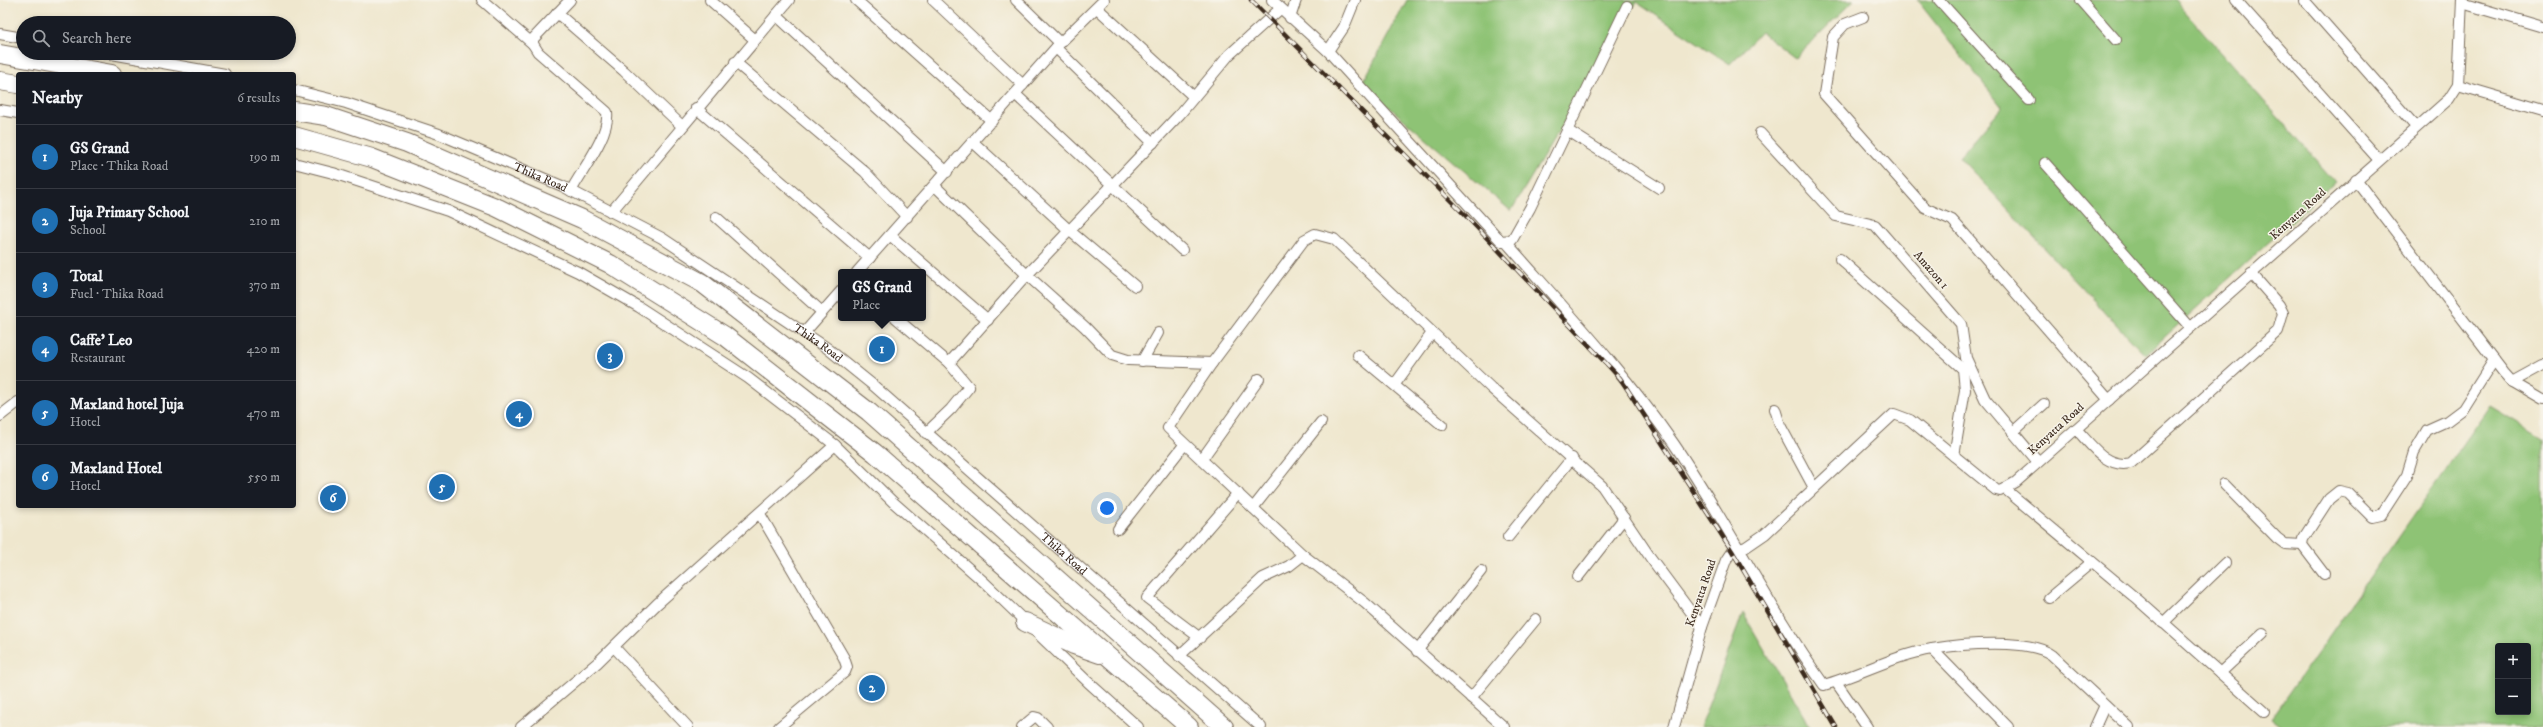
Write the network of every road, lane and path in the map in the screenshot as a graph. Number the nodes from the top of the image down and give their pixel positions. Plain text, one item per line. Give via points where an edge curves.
1 (482, 0) edge
2 (570, 0) edge
3 (710, 0) edge
4 (789, 0) edge
5 (856, 0) edge
6 (933, 0) edge
7 (1016, 0) edge
8 (1104, 0) edge
9 (1272, 0) edge
10 (1296, 0) edge
11 (1355, 0) edge
12 (1939, 0) edge
13 (2081, 0) edge
14 (2236, 0) edge
15 (2304, 0) edge
16 (2462, 2) edge
17 (1627, 6) dead end
18 (1097, 8) junction
19 (1280, 9) junction
20 (557, 13) junction
21 (776, 15) junction
22 (1863, 17) dead end
23 (1290, 18) junction
24 (2543, 27) edge
25 (0, 34) edge
26 (16, 37) edge
27 (754, 39) junction
28 (2116, 40) dead end
29 (0, 42) edge
30 (533, 44) junction
31 (16, 45) edge
32 (1058, 46) junction
33 (1328, 51) junction
34 (0, 54) edge
35 (16, 57) edge
36 (34, 60) edge
37 (146, 60) edge
38 (735, 62) junction
39 (101, 72) edge
40 (214, 72) edge
41 (0, 81) edge
42 (16, 84) edge
43 (2458, 85) junction
44 (1023, 86) junction
45 (296, 90) edge
46 (1016, 94) junction
47 (1194, 97) junction
48 (2029, 100) dead end
49 (696, 108) junction
50 (0, 110) edge
51 (2543, 110) edge
52 (296, 111) edge
53 (16, 113) edge
54 (992, 121) junction
55 (682, 126) junction
56 (2416, 127) junction
57 (1567, 130) junction
58 (1760, 133) dead end
59 (296, 137) edge
60 (973, 142) junction
61 (1153, 143) junction
62 (2379, 160) junction
63 (2044, 163) dead end
64 (296, 164) edge
65 (947, 172) junction
66 (2356, 180) junction
67 (1113, 185) junction
68 (935, 186) junction
69 (1658, 188) dead end
70 (571, 191) junction
71 (611, 212) junction
72 (716, 217) dead end
73 (908, 217) junction
74 (1070, 231) junction
75 (891, 236) junction
76 (1506, 242) junction
77 (1182, 250) dead end
78 (870, 258) junction
79 (1840, 259) dead end
80 (861, 269) edge
81 (2251, 273) junction
82 (1027, 275) junction
83 (1135, 286) dead end
84 (838, 294) edge
85 (822, 312) junction
86 (988, 320) junction
87 (900, 321) edge
88 (2190, 327) junction
89 (804, 333) junction
90 (1158, 333) dead end
91 (1432, 333) junction
92 (1358, 355) dead end
93 (2494, 360) junction
94 (1142, 361) junction
95 (949, 363) junction
96 (1212, 363) junction
97 (2543, 366) edge
98 (1259, 379) dead end
99 (2512, 382) junction
100 (1394, 384) junction
101 (2109, 400) junction
102 (2543, 400) edge
103 (16, 404) edge
104 (2044, 404) dead end
105 (1775, 409) dead end
106 (0, 416) edge
107 (1321, 422) dead end
108 (1442, 425) dead end
109 (2076, 429) junction
110 (2013, 432) junction
111 (926, 433) junction
112 (835, 445) junction
113 (1184, 445) junction
114 (1954, 456) junction
115 (1572, 458) junction
116 (1202, 459) junction
117 (2038, 462) junction
118 (2224, 484) dead end
119 (1814, 488) junction
120 (2005, 489) junction
121 (1238, 493) junction
122 (1253, 508) junction
123 (760, 514) junction
124 (1624, 518) junction
125 (1118, 529) dead end
126 (1508, 537) dead end
127 (2302, 546) junction
128 (1738, 550) junction
129 (1303, 554) junction
130 (2092, 562) junction
131 (2225, 563) dead end
132 (1481, 571) dead end
133 (2324, 574) dead end
134 (1578, 577) dead end
135 (2049, 598) dead end
136 (1536, 619) dead end
137 (1025, 622) junction
138 (2163, 623) junction
139 (1702, 627) junction
140 (2263, 633) dead end
141 (1200, 638) junction
142 (614, 647) junction
143 (1932, 649) junction
144 (1417, 650) junction
145 (1179, 656) junction
146 (1108, 657) junction
147 (2220, 673) junction
148 (1836, 682) junction
149 (1471, 698) junction
150 (2105, 705) junction
151 (2264, 712) dead end
152 (1135, 726) edge
153 (521, 727) edge
154 (688, 727) edge
155 (779, 727) edge
156 (1022, 727) edge
157 (1047, 727) edge
158 (1189, 727) edge
159 (1224, 727) edge
160 (1261, 727) edge
161 (1504, 727) edge
162 (1674, 727) edge
163 (1867, 727) edge
164 (2008, 727) edge
165 (2095, 727) edge
166 (2129, 727) edge

1 - 30 street
2 - 20 street
3 - 27 street
4 - 21 street
5 - 54 street
6 - 44 street
7 - 32 street
8 - 18 street
9 - 19 street
10 - 23 street
11 - 33 street via 1344,27
12 - 48 street
13 - 28 street
14 - 62 street
15 - 56 street
16 - 24 street
16 - 43 street
17 - 57 street
18 - 32 street
18 - 47 street
19 - 23 street
19 - 47 street via 1230,55
20 - 30 street via 533,39
20 - 55 street
21 - 27 street
21 - 65 street
22 - 101 street via 1845,24 1833,37 1824,94 1925,208 1952,220
23 - 33 street
25 - 26 street
27 - 38 street
29 - 31 highway
30 - 70 street via 538,52 607,112 603,135
32 - 44 street
32 - 61 street
33 - 76 street via 1501,241
34 - 35 highway
36 - 39 highway
37 - 40 street
38 - 49 street
38 - 73 street via 864,172
41 - 42 highway
43 - 51 street
43 - 56 street, Kenyatta Road via 2449,99
44 - 46 street
45 - 70 street, Thika Road via 346,103 440,134
46 - 54 street
46 - 67 street
47 - 61 street
49 - 55 street
49 - 78 street
50 - 53 street
52 - 159 highway, Thika Road via 326,116 407,143 582,219 702,283 869,412
54 - 60 street
55 - 71 street
56 - 62 street, Kenyatta Road
57 - 69 street
57 - 76 street via 1516,234 1512,240
58 - 110 street, Amazon 1 via 1836,216 1875,225 1961,324 1966,358 1985,399
59 - 146 highway via 372,158 498,208 610,264 725,336 875,453
60 - 65 street
60 - 74 street
61 - 67 street
62 - 66 street, Kenyatta Road
63 - 88 street
64 - 112 street via 448,211 578,272 639,307 748,378
65 - 68 street
66 - 81 street, Kenyatta Road
66 - 93 street
67 - 74 street
67 - 77 street
68 - 73 street
68 - 82 street
70 - 71 street, Thika Road
71 - 89 street, Thika Road via 662,238
72 - 85 street
73 - 75 street
74 - 82 street
74 - 83 street
75 - 78 street
75 - 86 street
76 - 128 street via 1632,385 1675,446
78 - 80 street
79 - 114 street via 1963,370 1965,390
81 - 88 street, Kenyatta Road
81 - 109 street via 2283,313 2278,331 2131,464 2111,462 2103,457
82 - 86 street
82 - 94 street via 1086,327 1112,355 1122,360
84 - 85 street
85 - 89 street
86 - 95 street
87 - 95 street
88 - 101 street, Kenyatta Road
89 - 111 street, Thika Road via 874,386
90 - 94 street
91 - 96 street via 1334,239 1315,234 1304,240
91 - 100 street
91 - 115 street
92 - 100 street
93 - 99 street
93 - 127 street via 2463,409 2447,421 2427,430 2414,452 2408,475 2381,515 2372,517 2348,493 2335,493 2302,539
94 - 96 street
95 - 111 street via 969,387
96 - 113 street via 1168,428
97 - 99 street
98 - 116 street
99 - 102 street
100 - 108 street
101 - 109 street, Kenyatta Road
103 - 106 street
104 - 110 street
105 - 119 street via 1780,425
107 - 122 street
109 - 117 street, Kenyatta Road
110 - 117 street, Amazon 1
111 - 145 street, Thika Road
112 - 123 street
112 - 137 street via 893,502 984,582
113 - 116 street
113 - 125 street
114 - 119 street, Kenyatta Road via 1910,420 1894,414
114 - 120 street, Kenyatta Road via 1996,490
115 - 124 street via 1602,486
115 - 126 street
116 - 121 street
117 - 120 street, Kenyatta Road
118 - 127 street via 2277,538 2285,544
119 - 128 street, Kenyatta Road via 1765,534
120 - 130 street
121 - 122 street
121 - 141 street via 1147,598
122 - 129 street
123 - 142 street via 657,604
123 - 155 street via 847,667
124 - 134 street
124 - 139 street
127 - 133 street
128 - 139 street, Kenyatta Road via 1732,551 1726,560
128 - 148 street via 1824,685
129 - 141 street via 1289,566 1263,578
129 - 144 street via 1359,598
130 - 135 street
130 - 138 street
131 - 138 street
132 - 144 street
136 - 149 street
137 - 146 highway via 1074,645
137 - 152 street
138 - 147 street
139 - 162 street, Kenyatta Road
140 - 147 street
141 - 145 street
142 - 153 street
142 - 154 street
143 - 148 street
143 - 150 street via 1994,644 2038,647 2052,655
143 - 164 street
144 - 149 street
145 - 160 street, Thika Road
146 - 158 highway
147 - 151 street
148 - 163 street
149 - 161 street
150 - 165 street
150 - 166 street
156 - 157 street via 1034,717

